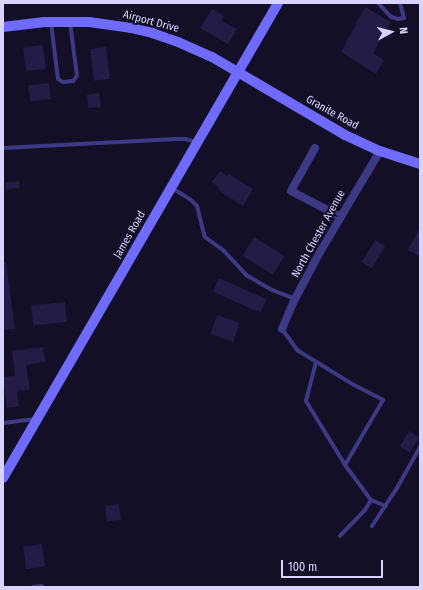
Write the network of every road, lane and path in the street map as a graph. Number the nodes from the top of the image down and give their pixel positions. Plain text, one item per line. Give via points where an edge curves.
1 (278, 3) edge
2 (378, 3) edge
3 (400, 3) edge
4 (51, 22) junction
5 (70, 22) junction
6 (3, 27) edge
7 (238, 72) junction
8 (197, 143) junction
9 (3, 148) edge
10 (315, 148) dead end
11 (380, 151) junction
12 (420, 164) edge
13 (171, 188) junction
14 (341, 217) junction
15 (295, 299) junction
16 (282, 329) joint
17 (316, 362) junction
18 (38, 419) junction
19 (3, 423) edge
20 (420, 447) edge
21 (345, 465) junction
22 (3, 478) edge
23 (372, 500) junction
24 (386, 506) junction
25 (372, 526) dead end
26 (340, 536) dead end
27 (42, 586) dead end
28 (33, 587) edge

1 - 7 main road, James Road
2 - 3 lane via 390,17 398,19 404,18
4 - 5 main road, Airport Drive
4 - 5 lane via 58,79 63,82 73,81 77,76
4 - 6 main road, Airport Drive
5 - 7 main road, Airport Drive via 110,24 152,33 198,50
7 - 8 main road, James Road
7 - 11 main road, Granite Road via 323,123
8 - 9 lane via 176,139
8 - 13 main road, James Road
10 - 14 street via 291,191
11 - 12 main road, Granite Road
11 - 14 street, North Chester Avenue
13 - 15 lane via 197,206 205,237 224,251 246,275 272,290
13 - 18 main road, James Road
14 - 15 street, North Chester Avenue
15 - 16 street, North Chester Avenue
16 - 17 lane via 298,350
17 - 21 lane via 306,401
17 - 21 lane via 382,400
18 - 19 lane
18 - 22 main road, James Road
20 - 24 lane
21 - 23 lane
23 - 24 lane
23 - 26 lane
24 - 25 lane
27 - 28 lane

